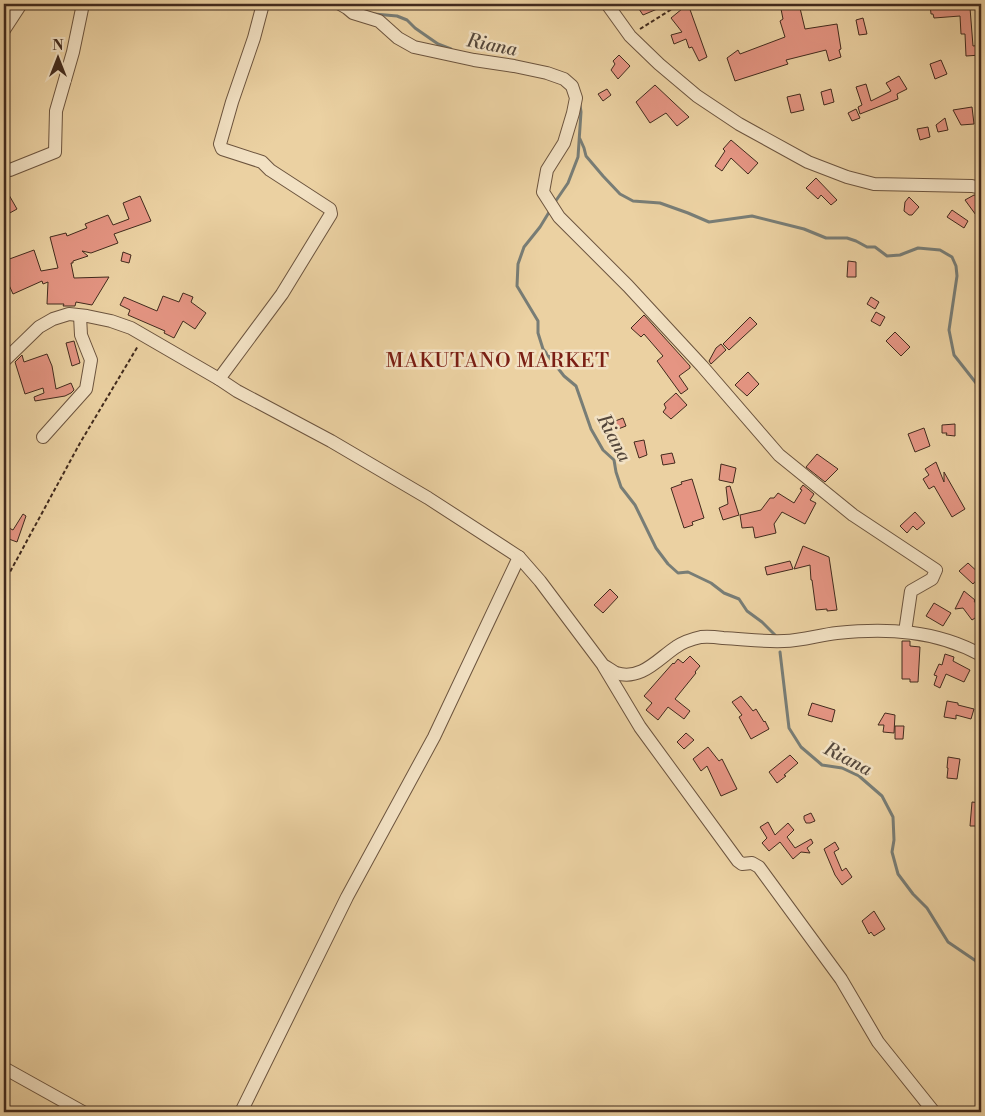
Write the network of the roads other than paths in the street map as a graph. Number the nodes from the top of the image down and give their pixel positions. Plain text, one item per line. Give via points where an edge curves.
1 (21, 4) edge
2 (83, 4) edge
3 (263, 4) edge
4 (340, 4) edge
5 (607, 4) edge
6 (4, 30) edge
7 (4, 170) edge
8 (981, 188) edge
9 (80, 316) junction
10 (4, 360) edge
11 (219, 379) junction
12 (43, 437) dead end
13 (519, 557) junction
14 (905, 632) junction
15 (981, 655) edge
16 (603, 665) junction
17 (4, 1068) edge
18 (83, 1112) edge
19 (241, 1112) edge
20 (934, 1112) edge

1 - 6 street
2 - 7 street via 56,111 55,152
3 - 11 street via 220,144 222,149 262,162 330,209 331,214 282,294
4 - 14 street via 353,13 379,21 414,47 547,73 564,79 572,86 576,98 573,113 564,142 547,170 543,192 559,217 702,366 779,455 853,515 936,570 932,578 911,591
5 - 8 street via 630,36 697,96 739,124 808,162 874,184
9 - 10 street via 69,314 39,327
9 - 11 street via 131,328
9 - 12 street via 81,335 91,360 86,389
11 - 13 street via 428,498
13 - 16 street
13 - 19 street via 434,736 348,898
14 - 15 street via 944,639
14 - 16 street via 835,633 784,642 703,637 676,647 639,673 616,672
16 - 20 street via 640,727 738,861 759,867 841,979 878,1042
17 - 18 street

